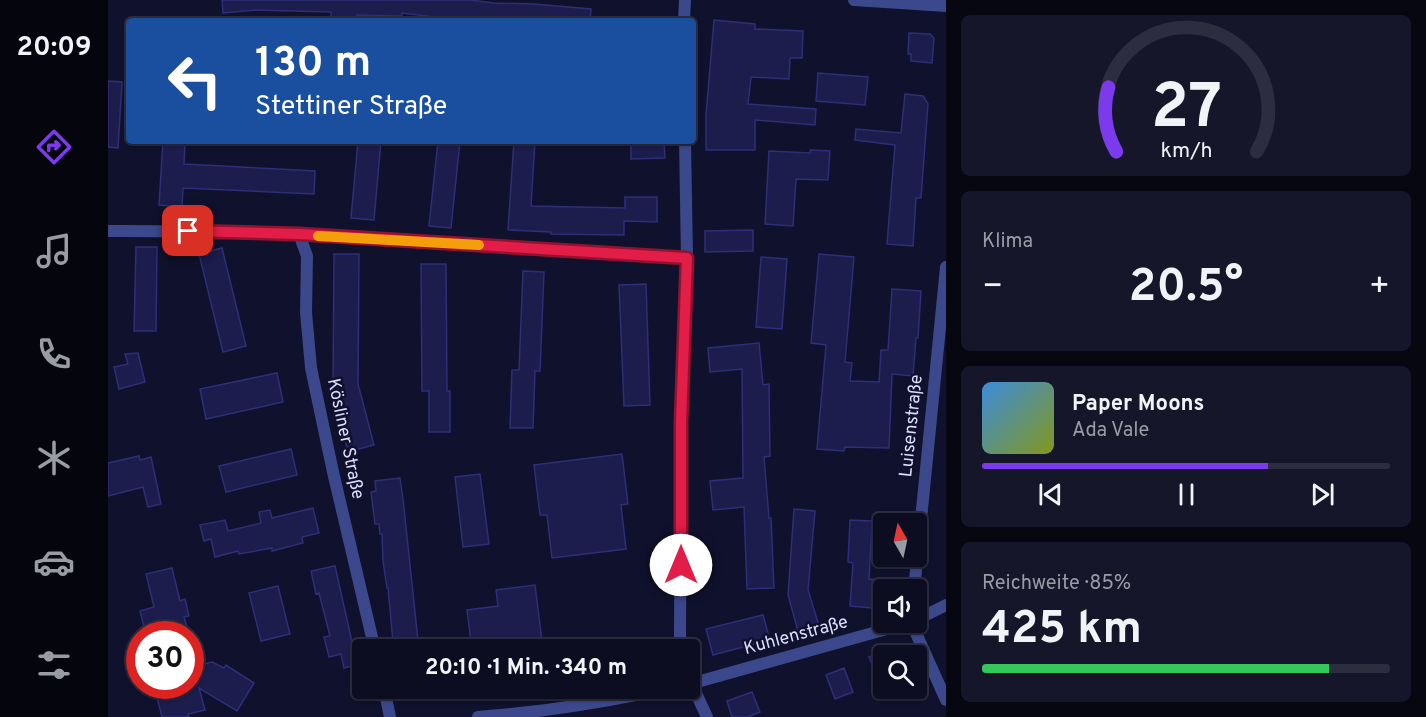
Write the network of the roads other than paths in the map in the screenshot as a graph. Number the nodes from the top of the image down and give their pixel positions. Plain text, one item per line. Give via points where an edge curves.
1 (685, 0) edge
2 (854, 0) edge
3 (946, 6) edge
4 (684, 18) edge
5 (686, 144) edge
6 (108, 231) edge
7 (299, 234) junction
8 (687, 258) junction
9 (946, 267) edge
10 (915, 579) edge
11 (946, 605) edge
12 (927, 614) edge
13 (874, 633) edge
14 (916, 633) edge
15 (372, 639) edge
16 (680, 639) edge
17 (700, 679) edge
18 (386, 699) edge
19 (616, 699) edge
20 (698, 699) edge
21 (946, 700) edge
22 (390, 717) edge
23 (478, 717) edge
24 (707, 717) edge

1 - 4 street
2 - 3 street
5 - 8 street
6 - 7 street
7 - 8 street
7 - 15 street, Kösliner Straße via 307,256 311,368
8 - 16 street via 681,422
9 - 10 street, Luisenstraße
11 - 12 street
13 - 17 street, Kuhlenstraße
14 - 21 street
18 - 22 street
19 - 23 street
20 - 24 street

